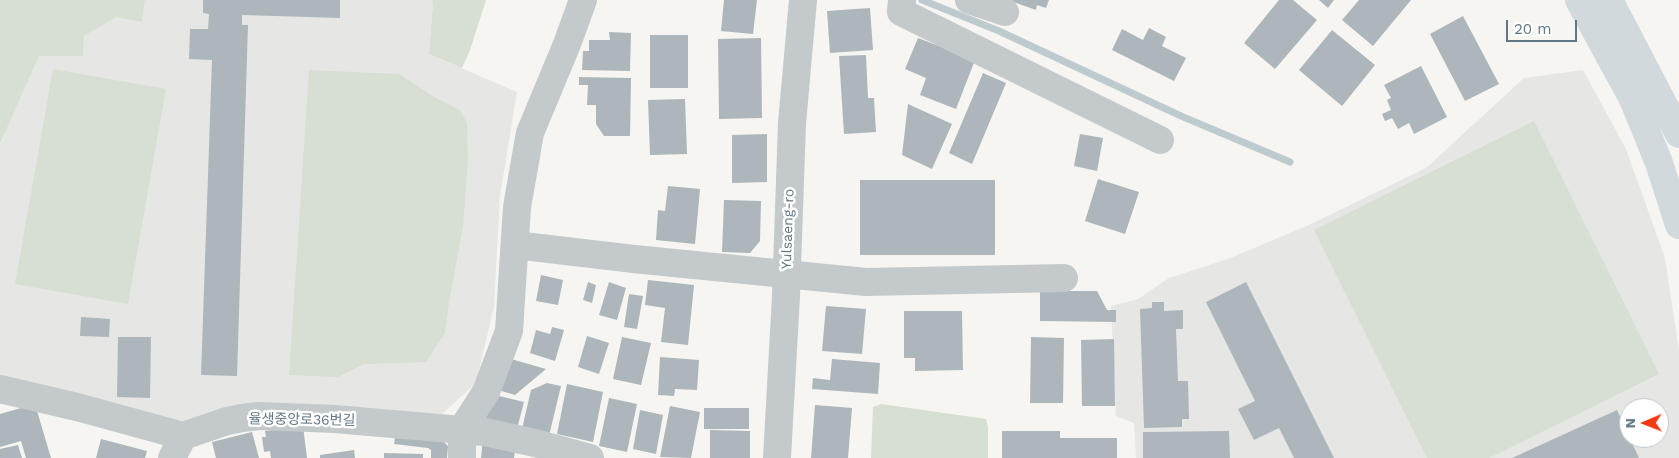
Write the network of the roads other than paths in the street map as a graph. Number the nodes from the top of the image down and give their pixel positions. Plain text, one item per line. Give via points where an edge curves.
1 (583, 0) edge
2 (803, 0) edge
3 (902, 0) edge
4 (969, 0) edge
5 (1579, 0) edge
6 (1609, 0) edge
7 (1005, 12) dead end
8 (1679, 134) edge
9 (1160, 140) dead end
10 (1679, 225) edge
11 (514, 245) junction
12 (787, 274) junction
13 (1064, 278) dead end
14 (2, 392) edge
15 (462, 429) junction
16 (177, 447) edge
17 (462, 458) edge
18 (590, 458) edge
19 (777, 458) edge

1 - 11 street via 530,133
2 - 12 street, Yulsaeng-ro via 792,124
3 - 9 street via 901,12
4 - 7 street
5 - 10 main road via 1633,99
6 - 8 main road
11 - 12 street
11 - 15 street via 509,331 486,392
12 - 13 street via 866,282
12 - 19 street, Yulsaeng-ro
14 - 16 street, 율생중앙로36번길 via 77,407
15 - 16 street, 율생중앙로36번길 via 259,416 227,421
15 - 17 street
15 - 18 street, 율생중앙로36번길 via 510,436

